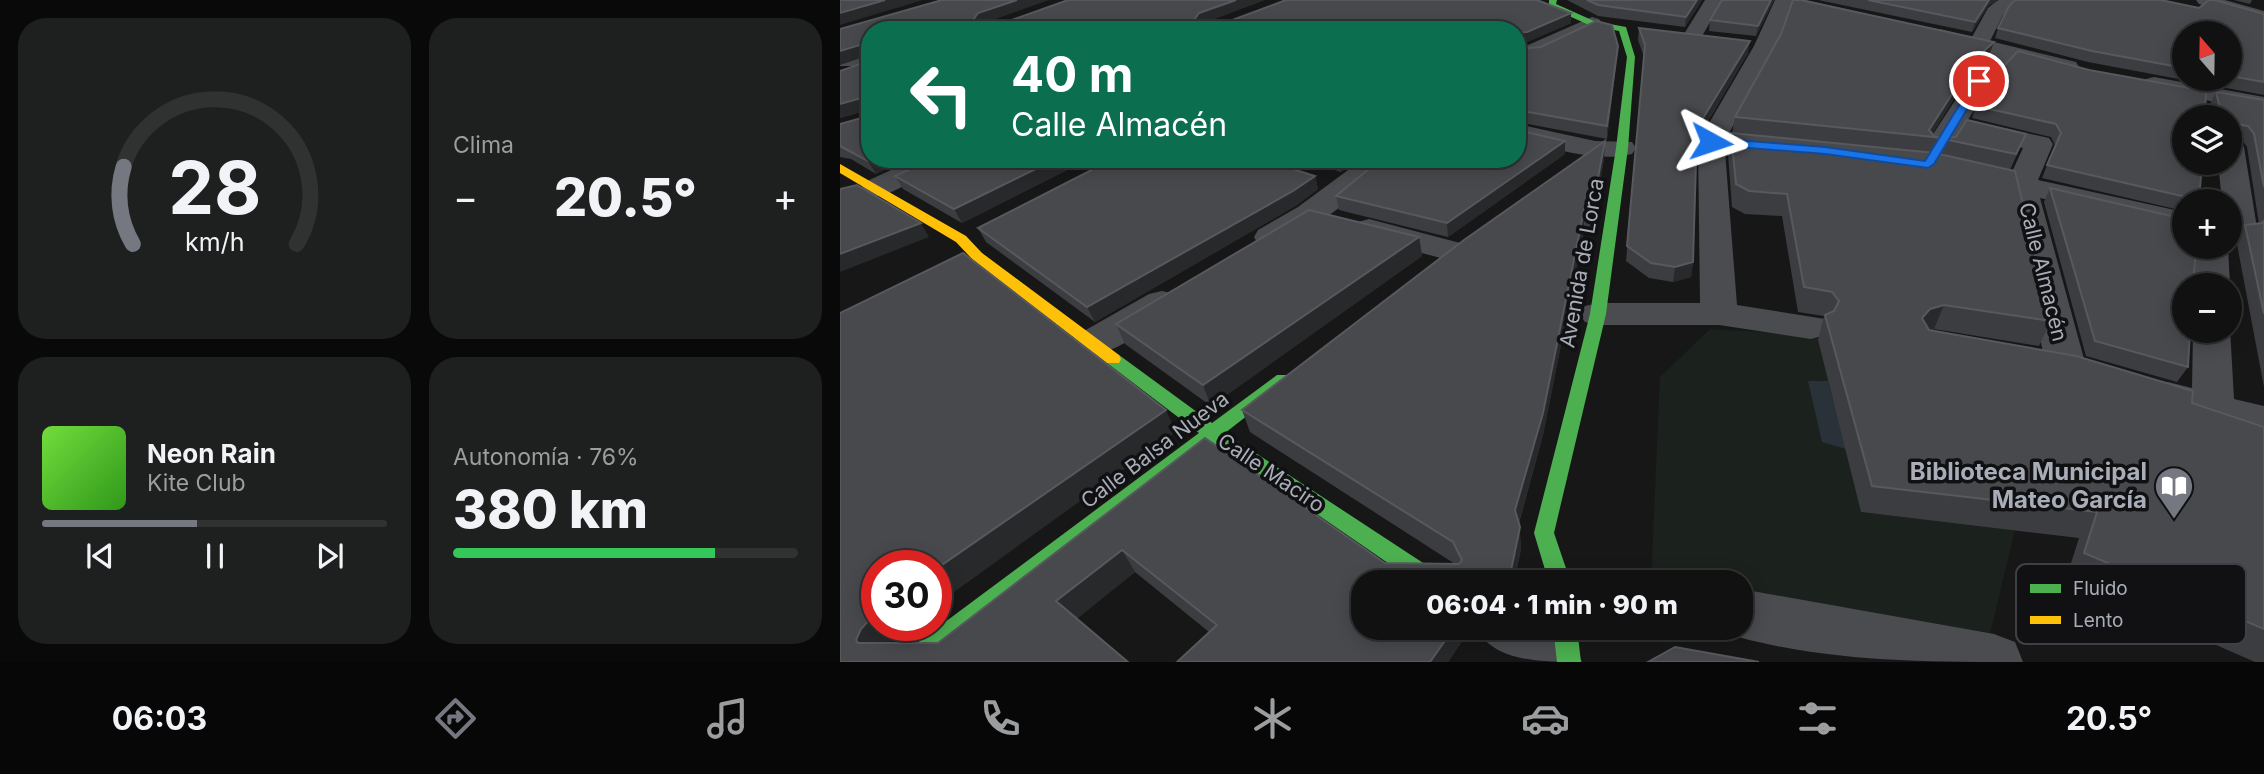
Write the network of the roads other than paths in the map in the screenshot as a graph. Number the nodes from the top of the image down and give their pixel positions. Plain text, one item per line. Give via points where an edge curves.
1 (1714, 0) edge
2 (1784, 0) edge
3 (1981, 0) edge
4 (1547, 2) edge
5 (2007, 2) edge
6 (2195, 7) edge
7 (2264, 17) edge
8 (1862, 18) edge
9 (1592, 23) junction
10 (1623, 29) junction
11 (1914, 29) edge
12 (1650, 33) edge
13 (1715, 41) edge
14 (1979, 43) junction
15 (1526, 51) edge
16 (2009, 51) junction
17 (840, 60) edge
18 (861, 61) edge
19 (861, 65) edge
20 (2085, 72) edge
21 (840, 75) edge
22 (2133, 80) edge
23 (2221, 97) edge
24 (2264, 104) edge
25 (1953, 124) junction
26 (1526, 134) edge
27 (1711, 142) junction
28 (1622, 148) junction
29 (1595, 149) junction
30 (1812, 150) edge
31 (1573, 165) edge
32 (840, 168) edge
33 (917, 168) edge
34 (1369, 168) edge
35 (1308, 174) edge
36 (2235, 175) edge
37 (2021, 184) junction
38 (1345, 185) junction
39 (872, 186) junction
40 (840, 195) edge
41 (1309, 214) junction
42 (2172, 219) edge
43 (2245, 230) edge
44 (1449, 254) edge
45 (1240, 255) edge
46 (1194, 282) edge
47 (1598, 314) junction
48 (1719, 314) junction
49 (1811, 327) dead end
50 (2212, 343) edge
51 (1091, 344) junction
52 (1299, 367) edge
53 (2213, 411) junction
54 (2264, 422) edge
55 (1212, 433) junction
56 (1416, 570) edge
57 (1563, 570) edge
58 (1753, 616) edge
59 (1521, 640) edge
60 (1566, 640) edge
61 (910, 662) edge
62 (1553, 662) edge
63 (1569, 662) edge
64 (1994, 662) edge

1 - 13 street via 1684,38
2 - 8 street
2 - 27 street via 1753,45
3 - 5 street
4 - 9 street
5 - 14 street via 1995,12
6 - 7 street
9 - 10 street
9 - 15 street
10 - 12 street
10 - 28 street, Avenida de Lorca via 1630,57
11 - 14 street
14 - 16 street
16 - 20 street
16 - 25 street via 1979,81
17 - 18 street
19 - 21 street
22 - 23 street
23 - 24 street
25 - 37 street, Calle Almacén via 2039,144
25 - 37 street via 1922,164
26 - 29 street
27 - 30 street
27 - 48 street
28 - 29 street
28 - 47 street, Avenida de Lorca
29 - 31 street
32 - 39 street, Calle Maciro
33 - 39 street
34 - 38 street
35 - 38 street
36 - 43 street
37 - 42 street
37 - 53 street, Calle Almacén via 2047,363
38 - 41 street
39 - 40 street
39 - 51 street, Calle Maciro via 969,247
41 - 44 street
41 - 45 street
46 - 51 street
47 - 48 street
47 - 57 street, Avenida de Lorca via 1544,533
48 - 49 street
50 - 53 street
51 - 55 street, Calle Maciro
52 - 55 street, Calle Balsa Nueva
53 - 54 street
55 - 56 street, Calle Maciro
55 - 61 street, Calle Balsa Nueva
58 - 64 street
59 - 62 street
60 - 63 street

